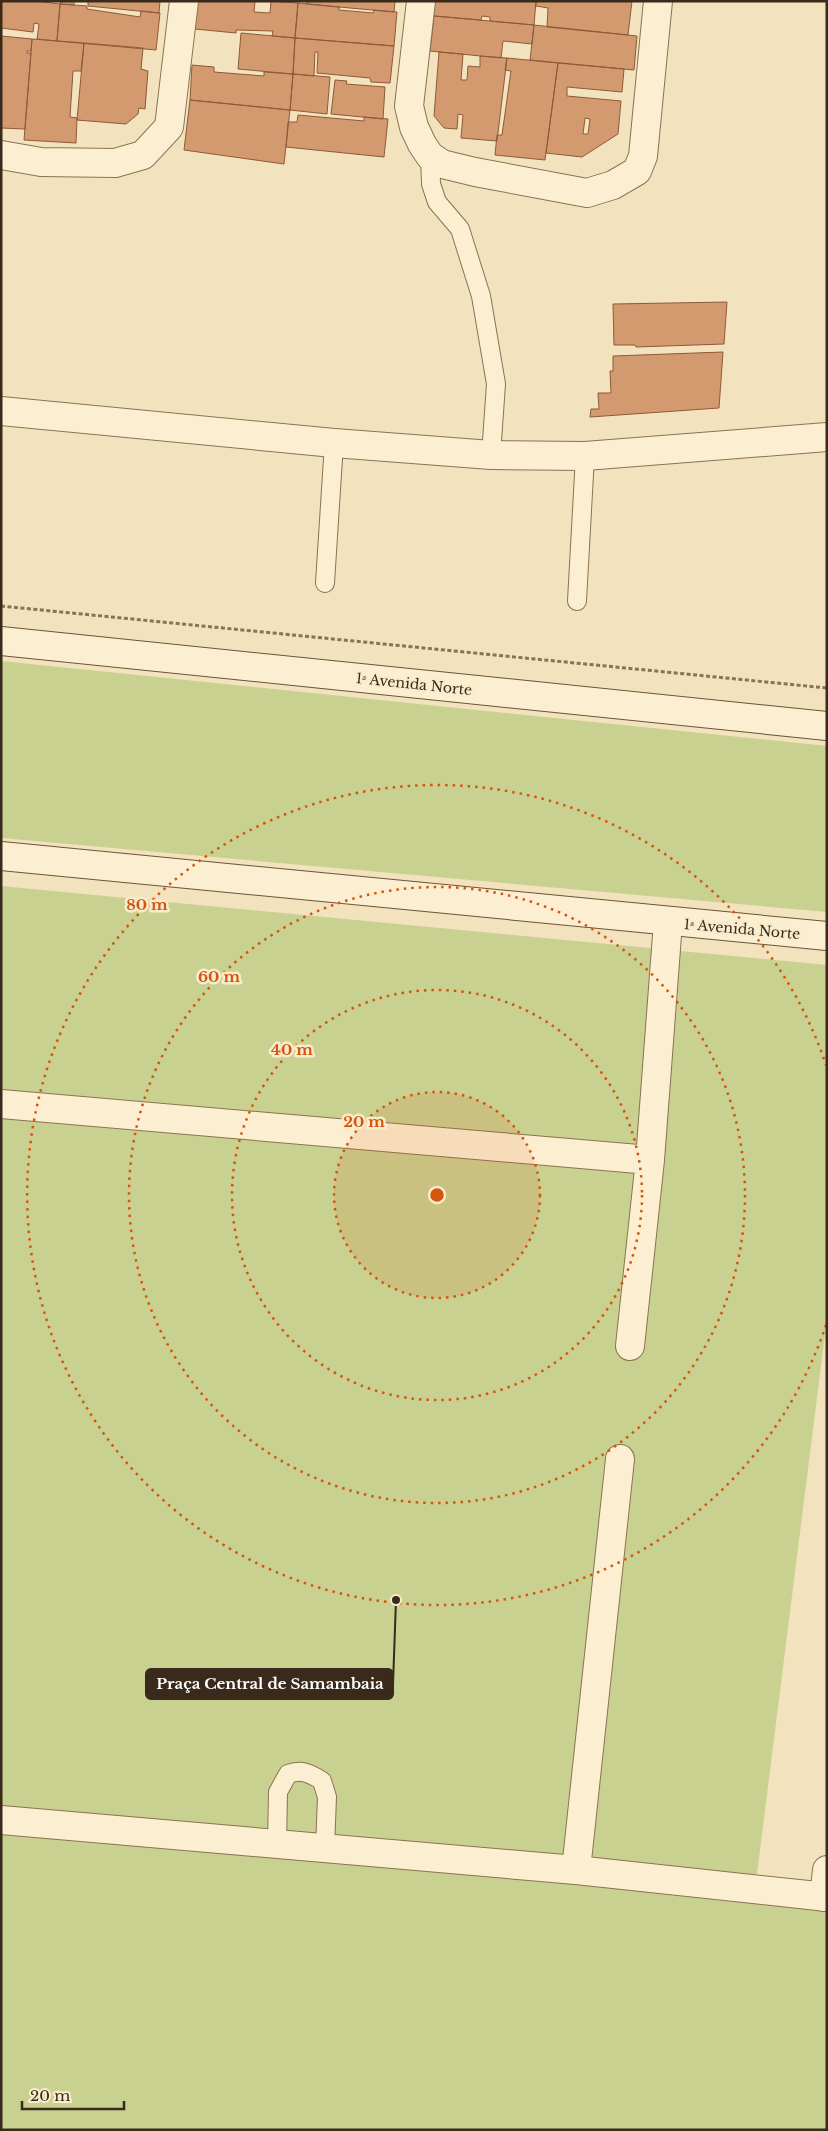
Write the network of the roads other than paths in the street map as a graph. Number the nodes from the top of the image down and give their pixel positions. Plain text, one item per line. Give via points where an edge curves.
1 (184, 1) edge
2 (421, 1) edge
3 (658, 1) edge
4 (1, 155) edge
5 (430, 156) junction
6 (1, 412) edge
7 (827, 437) edge
8 (334, 443) junction
9 (491, 455) junction
10 (585, 456) junction
11 (325, 583) dead end
12 (578, 601) dead end
13 (1, 641) edge
14 (827, 726) edge
15 (1, 856) edge
16 (668, 922) junction
17 (827, 936) edge
18 (1, 1104) edge
19 (650, 1160) junction
20 (630, 1346) dead end
21 (620, 1459) dead end
22 (1, 1820) edge
23 (277, 1844) junction
24 (325, 1848) junction
25 (576, 1870) junction
26 (826, 1888) edge

1 - 4 street via 169,127 143,155 115,163 41,162
2 - 5 street via 409,106 414,127
3 - 5 street via 644,156 637,171 613,186 587,193 475,172 442,164
5 - 9 lane via 431,184 437,202 460,229 481,296 496,384
6 - 8 street
7 - 10 street
8 - 9 street
8 - 11 lane
9 - 10 street
10 - 12 lane
13 - 14 street, 1ᵃ Avenida Norte
15 - 16 street, 1ᵃ Avenida Norte
16 - 17 street, 1ᵃ Avenida Norte
16 - 19 street
18 - 19 street
19 - 20 street
21 - 25 street
22 - 23 street
23 - 24 street
23 - 24 lane via 278,1792 288,1774 297,1771 311,1773 322,1780 327,1796
24 - 25 street
25 - 26 street

